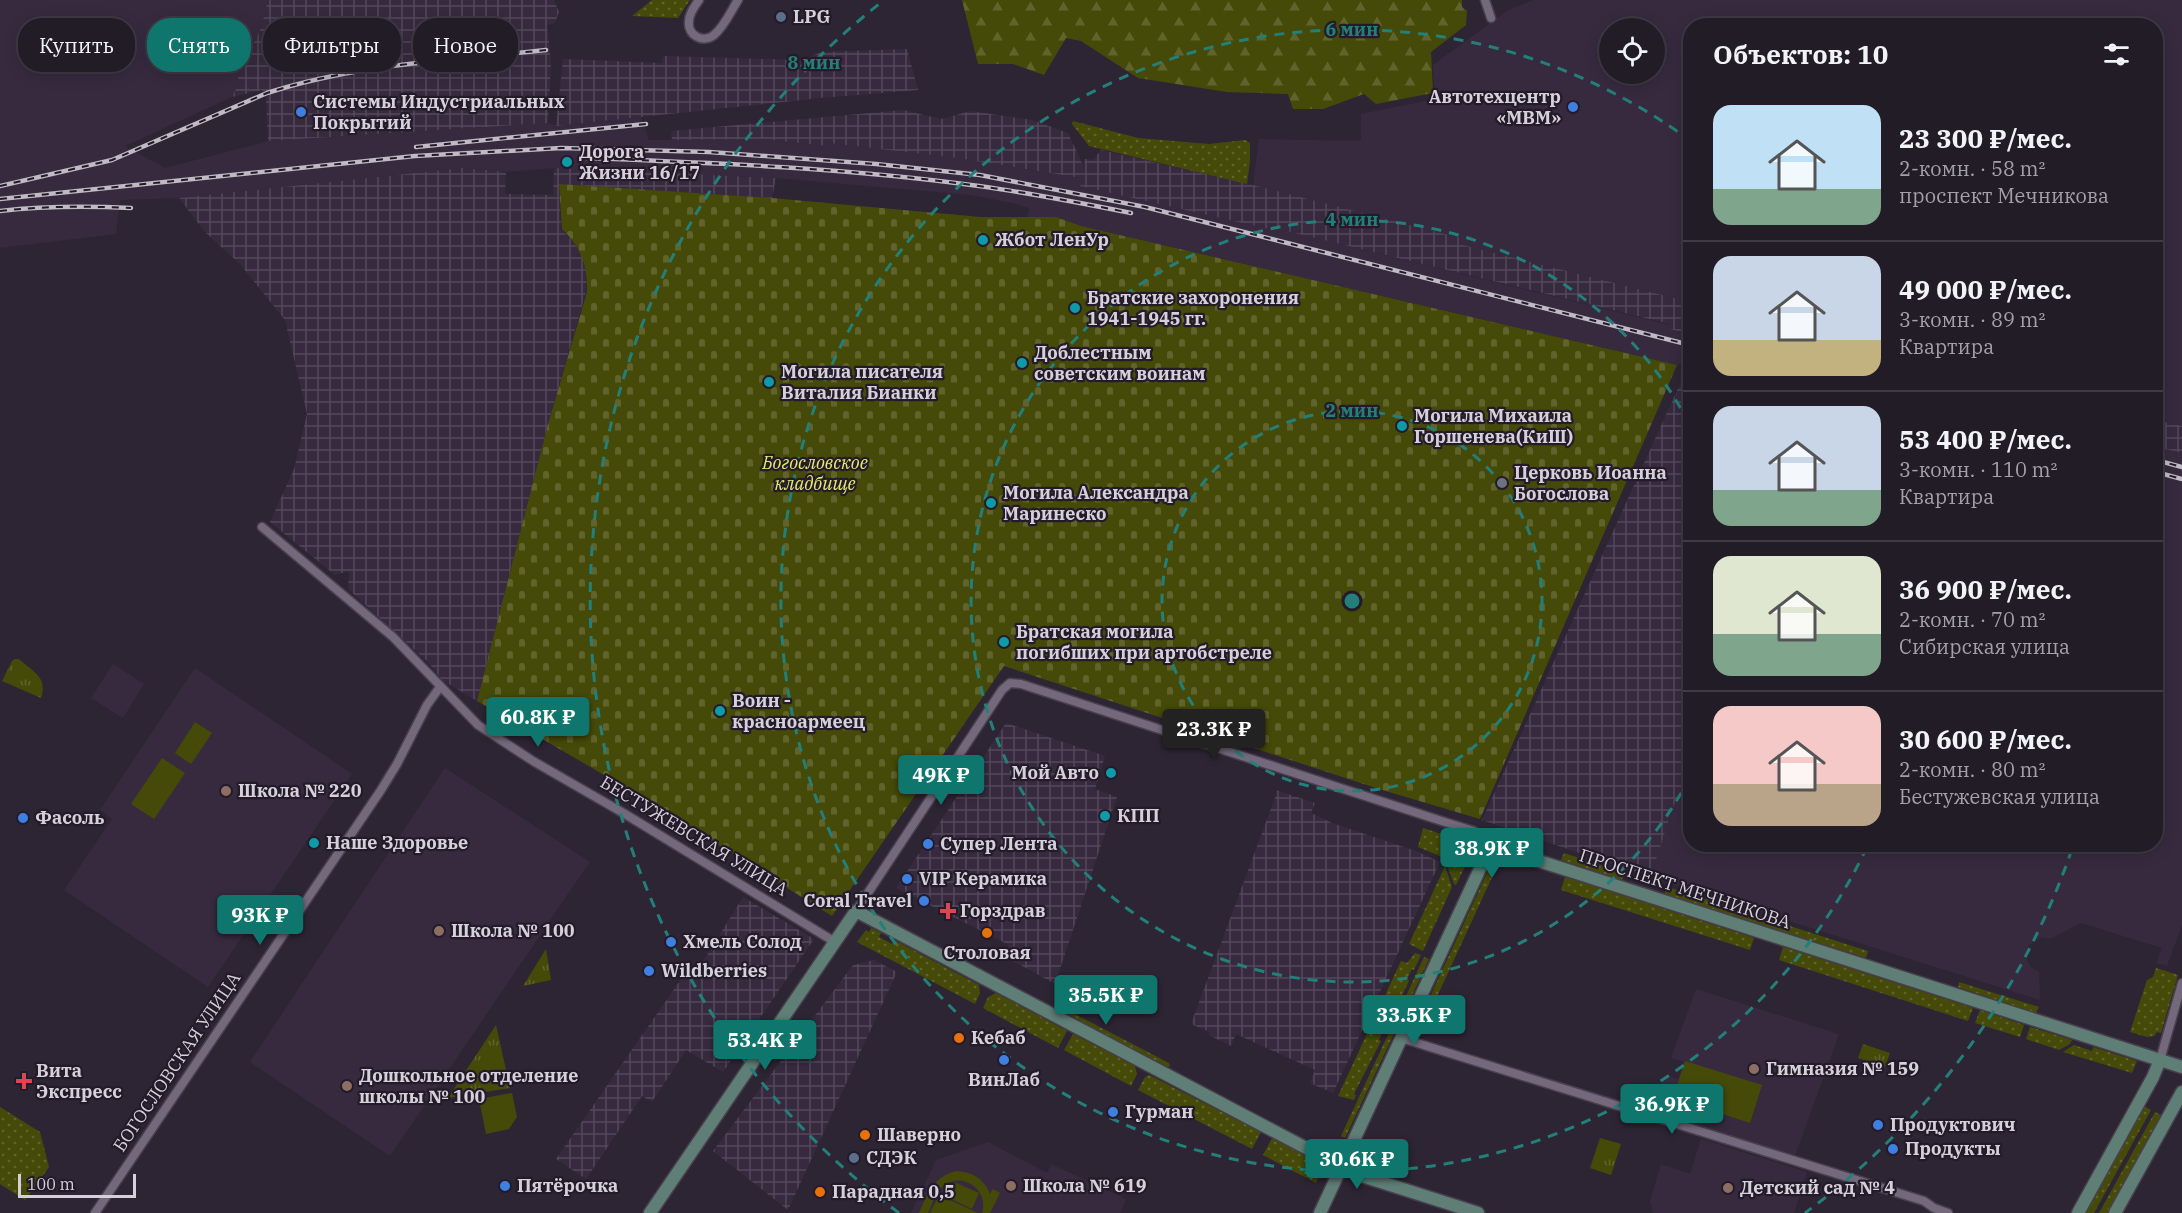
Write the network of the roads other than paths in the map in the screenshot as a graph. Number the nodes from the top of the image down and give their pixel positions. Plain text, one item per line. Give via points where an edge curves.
1 (699, 0) edge
2 (738, 0) edge
3 (1485, 0) edge
4 (1491, 18) dead end
5 (262, 527) dead end
6 (440, 687) junction
7 (1492, 843) junction
8 (856, 911) junction
9 (835, 942) junction
10 (2182, 984) edge
11 (1401, 1038) junction
12 (2160, 1060) junction
13 (2182, 1067) edge
14 (2182, 1092) edge
15 (1342, 1167) junction
16 (95, 1213) edge
17 (650, 1213) edge
18 (1320, 1213) edge
19 (1478, 1213) edge
20 (1948, 1213) edge
21 (2078, 1213) edge
22 (2115, 1213) edge

1 - 2 street via 688,19 690,32 704,39 717,33
3 - 4 street
5 - 6 street, БЕСТУЖЕВСКАЯ УЛИЦА via 393,637
6 - 9 street, БЕСТУЖЕВСКАЯ УЛИЦА via 468,716 503,742
6 - 16 street, БОГОСЛОВСКАЯ УЛИЦА via 381,790
7 - 8 street, ПРОСПЕКТ МЕЧНИКОВА via 1474,831 1010,683
7 - 11 street
7 - 12 street, ПРОСПЕКТ МЕЧНИКОВА
8 - 9 street
8 - 15 street
9 - 17 street
10 - 12 street
11 - 15 street
11 - 20 street via 1924,1201
12 - 13 street, ПРОСПЕКТ МЕЧНИКОВА
12 - 21 street
14 - 22 street
15 - 18 street
15 - 19 street

